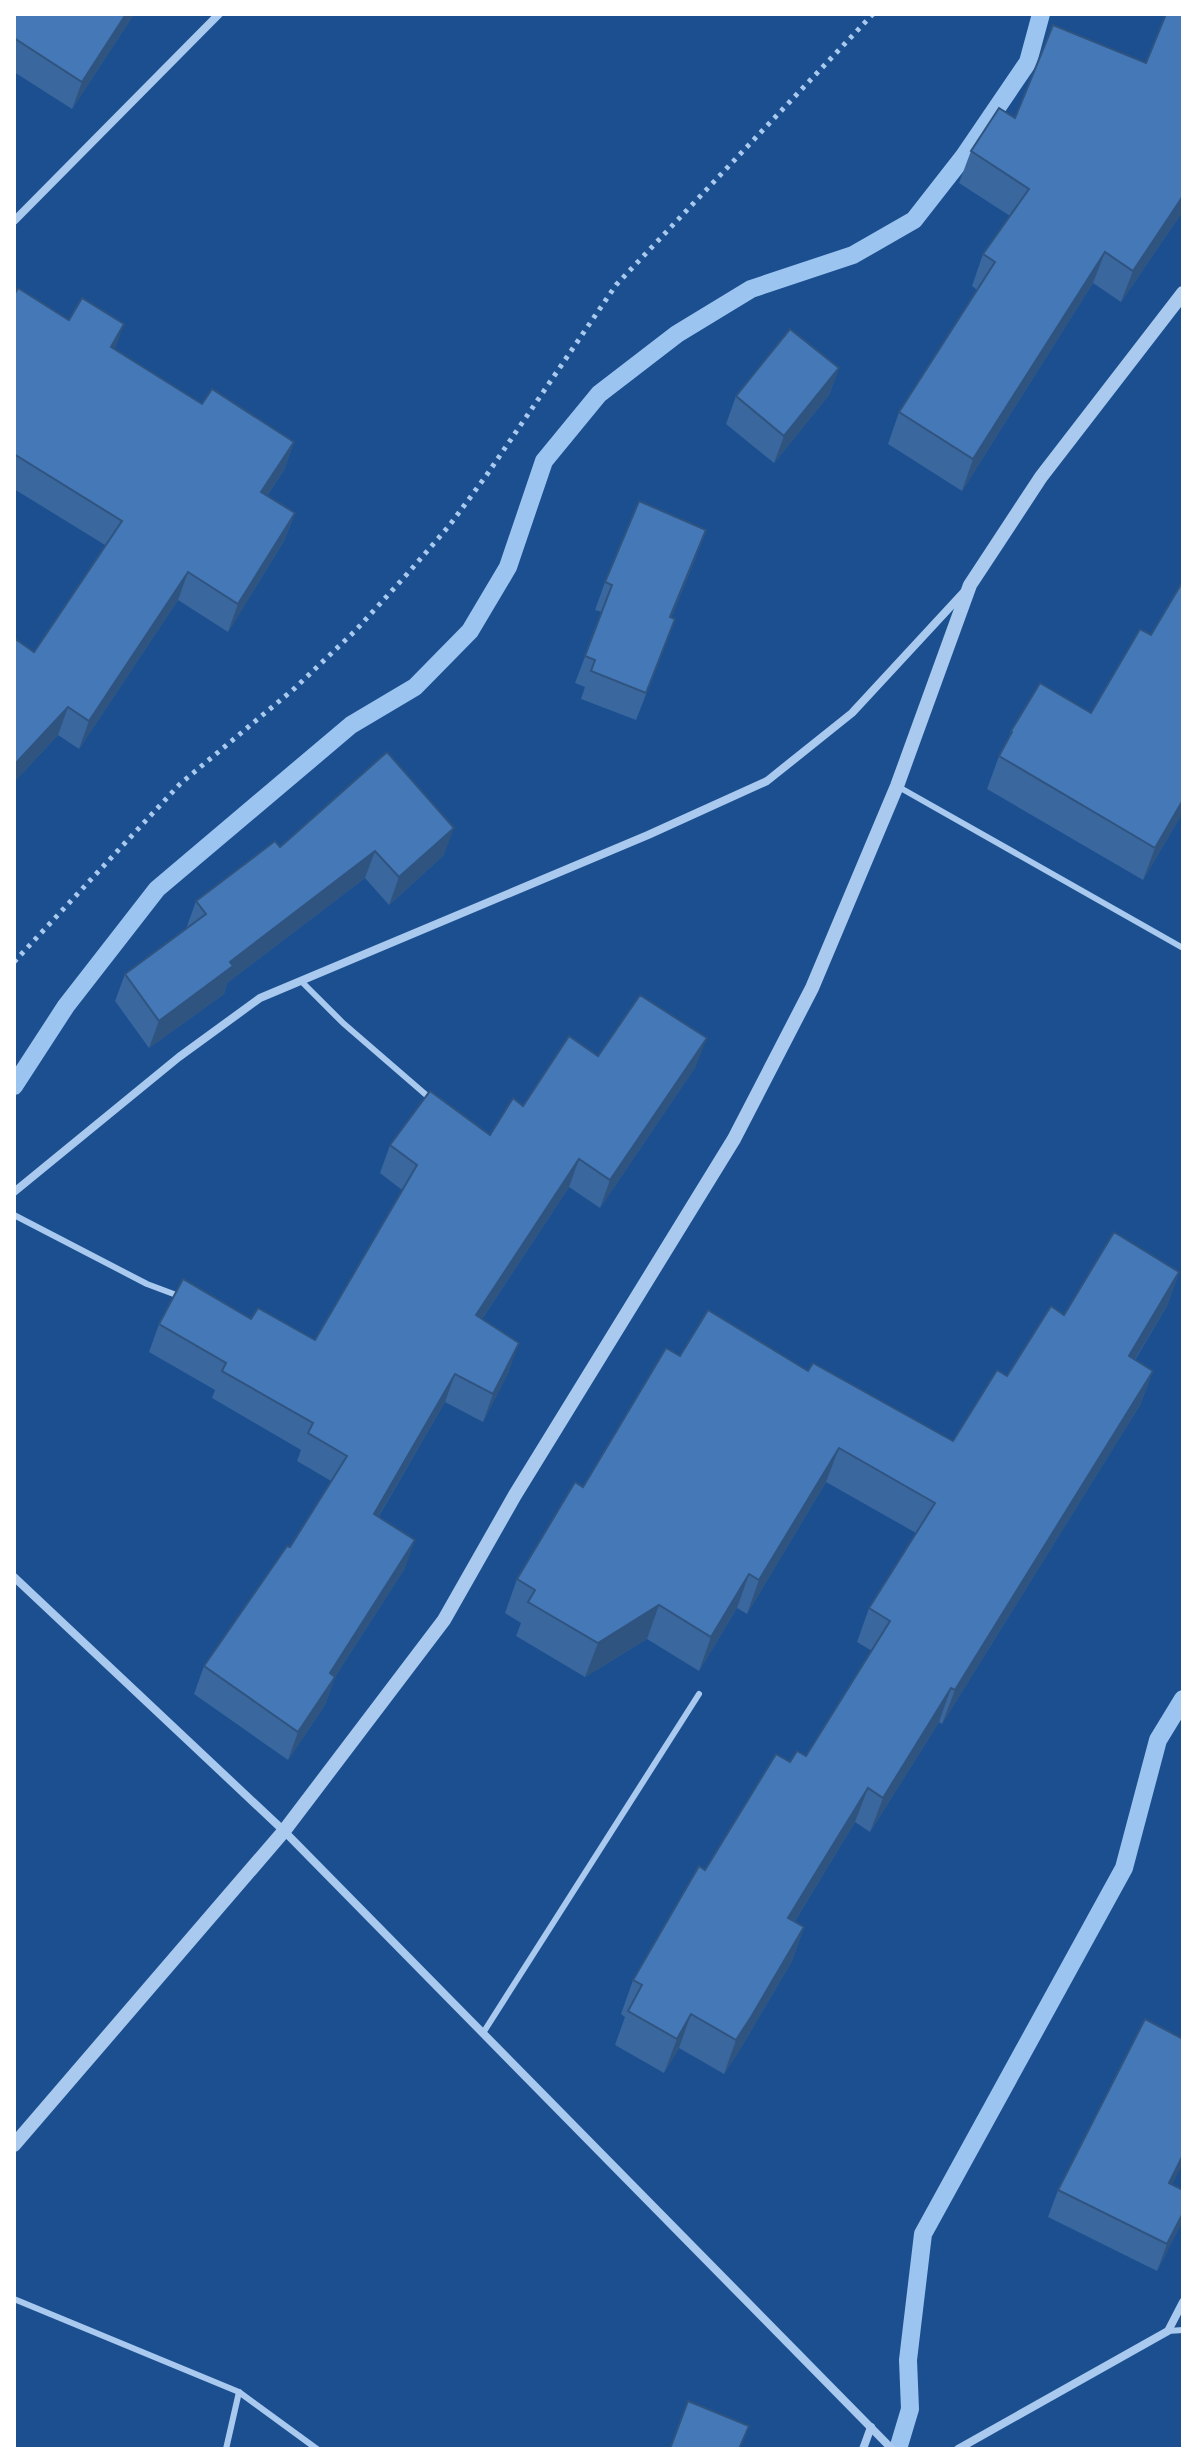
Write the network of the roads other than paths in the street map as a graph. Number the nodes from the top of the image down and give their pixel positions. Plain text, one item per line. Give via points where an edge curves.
1 (219, 14) edge
2 (14, 221) edge
3 (1183, 293) edge
4 (970, 585) junction
5 (897, 786) junction
6 (1183, 948) edge
7 (302, 982) junction
8 (435, 1103) edge
9 (14, 1192) edge
10 (14, 1215) edge
11 (189, 1300) edge
12 (14, 1577) edge
13 (699, 1694) dead end
14 (284, 1831) junction
15 (483, 2033) junction
16 (14, 2145) edge
17 (14, 2299) edge
18 (1183, 2302) edge
19 (1183, 2330) edge
20 (1168, 2331) junction
21 (239, 2392) junction
22 (871, 2427) junction
23 (226, 2449) edge
24 (317, 2449) edge
25 (863, 2449) edge
26 (892, 2449) edge
27 (958, 2449) edge

1 - 2 street
3 - 4 street via 1041,477
4 - 5 street
4 - 7 street via 852,713 767,781
5 - 6 lane
5 - 14 street via 812,988 734,1139 444,1620
7 - 8 lane
7 - 9 street via 260,998 179,1057
10 - 11 lane
12 - 14 street
13 - 15 lane
14 - 15 street
14 - 16 street
15 - 22 street
17 - 21 lane
18 - 20 street
19 - 20 lane
20 - 27 street
21 - 23 lane
21 - 24 lane
22 - 25 street
22 - 26 street

